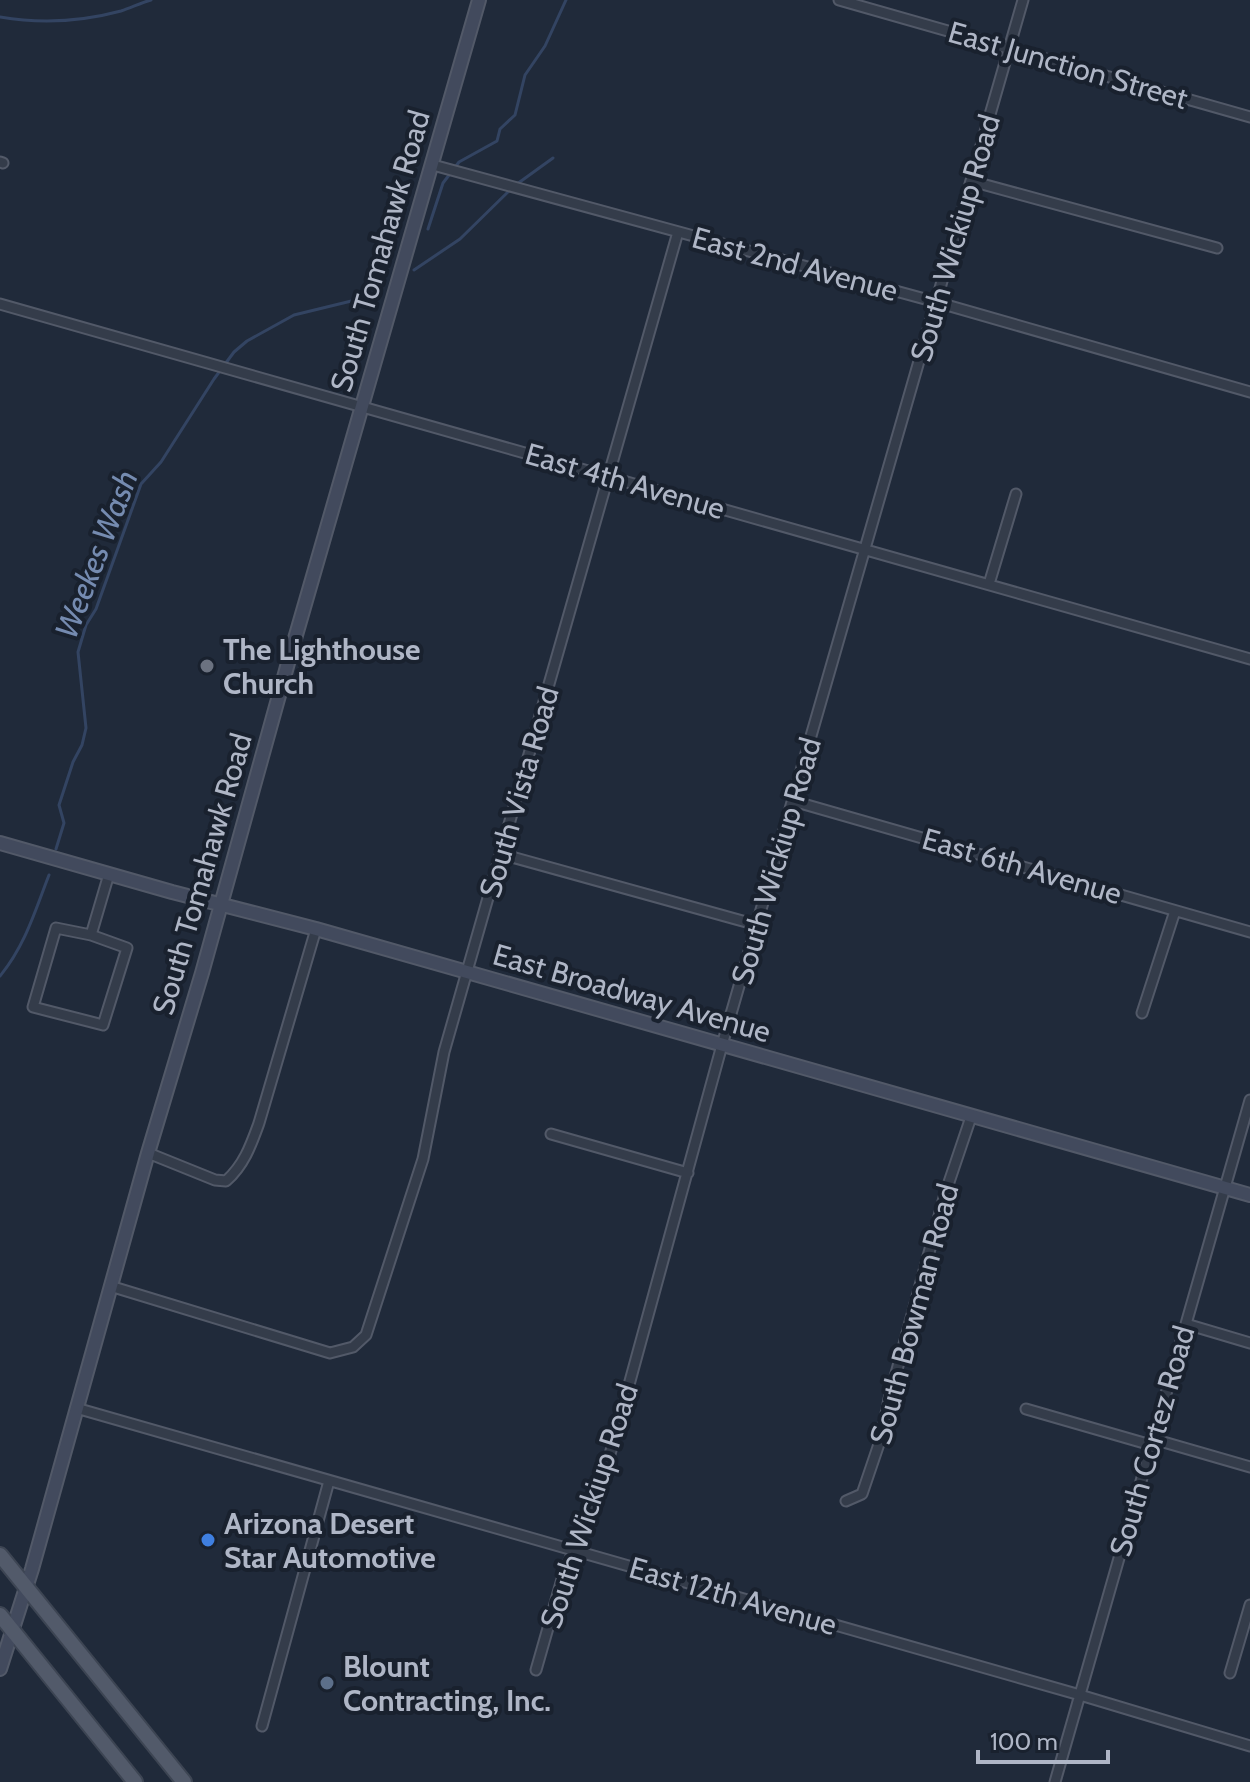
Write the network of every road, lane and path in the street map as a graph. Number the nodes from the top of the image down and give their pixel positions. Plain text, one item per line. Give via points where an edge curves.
1 (479, 0) edge
2 (839, 0) edge
3 (880, 0) edge
4 (1023, 0) edge
5 (878, 11) junction
6 (1009, 48) junction
7 (1250, 117) edge
8 (433, 165) junction
9 (971, 181) junction
10 (678, 232) junction
11 (1217, 248) dead end
12 (936, 302) junction
13 (0, 304) edge
14 (1250, 392) edge
15 (362, 406) junction
16 (609, 476) junction
17 (1016, 494) dead end
18 (865, 549) junction
19 (989, 584) junction
20 (1250, 659) edge
21 (793, 801) junction
22 (0, 843) edge
23 (501, 854) junction
24 (109, 874) junction
25 (221, 906) junction
26 (1175, 911) junction
27 (757, 925) junction
28 (316, 929) junction
29 (1250, 932) edge
30 (91, 935) junction
31 (466, 973) junction
32 (1142, 1013) dead end
33 (722, 1045) junction
34 (1250, 1100) edge
35 (971, 1117) junction
36 (551, 1134) dead end
37 (148, 1153) junction
38 (688, 1173) junction
39 (1224, 1188) junction
40 (1250, 1195) edge
41 (110, 1286) junction
42 (1186, 1324) junction
43 (1250, 1343) edge
44 (76, 1408) junction
45 (1026, 1409) dead end
46 (1152, 1442) junction
47 (1250, 1467) edge
48 (329, 1481) junction
49 (846, 1501) dead end
50 (573, 1551) junction
51 (0, 1555) edge
52 (26, 1587) junction
53 (1250, 1605) edge
54 (0, 1615) edge
55 (12, 1630) junction
56 (0, 1669) edge
57 (536, 1670) dead end
58 (1230, 1673) dead end
59 (1080, 1695) junction
60 (262, 1726) dead end
61 (1250, 1746) edge
62 (135, 1782) edge
63 (184, 1782) edge
64 (1055, 1782) edge

1 - 8 main road, South Tomahawk Road
2 - 5 street, East Junction Street
3 - 5 street
4 - 6 street, South Wickiup Road
5 - 6 street, East Junction Street
6 - 7 street, East Junction Street
6 - 9 street, South Wickiup Road
8 - 10 street, East 2nd Avenue
8 - 15 main road, South Tomahawk Road
9 - 11 street
9 - 12 street, South Wickiup Road
10 - 12 street, East 2nd Avenue
10 - 16 street, South Vista Road
12 - 14 street, East 2nd Avenue
12 - 18 street, South Wickiup Road
13 - 15 street, East 4th Avenue
15 - 16 street, East 4th Avenue
15 - 25 main road, South Tomahawk Road
16 - 18 street, East 4th Avenue
16 - 23 street, South Vista Road
17 - 19 street
18 - 19 street, East 4th Avenue
18 - 21 street, South Wickiup Road
19 - 20 street, East 4th Avenue
21 - 26 street, East 6th Avenue
21 - 27 street, South Wickiup Road
22 - 24 main road, East Broadway Avenue
23 - 27 street
23 - 31 street, South Vista Road
24 - 25 main road, East Broadway Avenue
24 - 30 street
25 - 28 main road, East Broadway Avenue
25 - 37 main road, South Tomahawk Road
26 - 29 street, East 6th Avenue
26 - 32 street
27 - 33 street, South Wickiup Road
28 - 31 main road, East Broadway Avenue
28 - 37 street via 249,1152 233,1174 226,1181 215,1180
30 - 30 street via 56,928 33,1007 103,1025 127,948
31 - 33 main road, East Broadway Avenue
31 - 41 street, South Vista Road via 423,1159 366,1335 353,1347 330,1353
33 - 35 main road, East Broadway Avenue
33 - 38 street, South Wickiup Road
34 - 39 street, South Cortez Road
35 - 39 main road, East Broadway Avenue
35 - 49 street, South Bowman Road via 872,1466 862,1494
36 - 38 street
37 - 41 main road, South Tomahawk Road
38 - 50 street, South Wickiup Road via 598,1498
39 - 40 main road, East Broadway Avenue
39 - 42 street, South Cortez Road
41 - 44 main road, South Tomahawk Road
42 - 43 street
42 - 46 street, South Cortez Road
44 - 48 street, East 12th Avenue
44 - 52 main road, South Tomahawk Road
45 - 46 street
46 - 47 street
46 - 59 street, South Cortez Road
48 - 50 street, East 12th Avenue
48 - 60 street
50 - 57 street, South Wickiup Road
50 - 59 street, East 12th Avenue
51 - 52 main road
52 - 55 main road, South Tomahawk Road
52 - 63 main road
53 - 58 street
54 - 55 main road
55 - 56 main road, South Tomahawk Road
55 - 62 main road
59 - 61 street, East 12th Avenue
59 - 64 street, South Cortez Road

